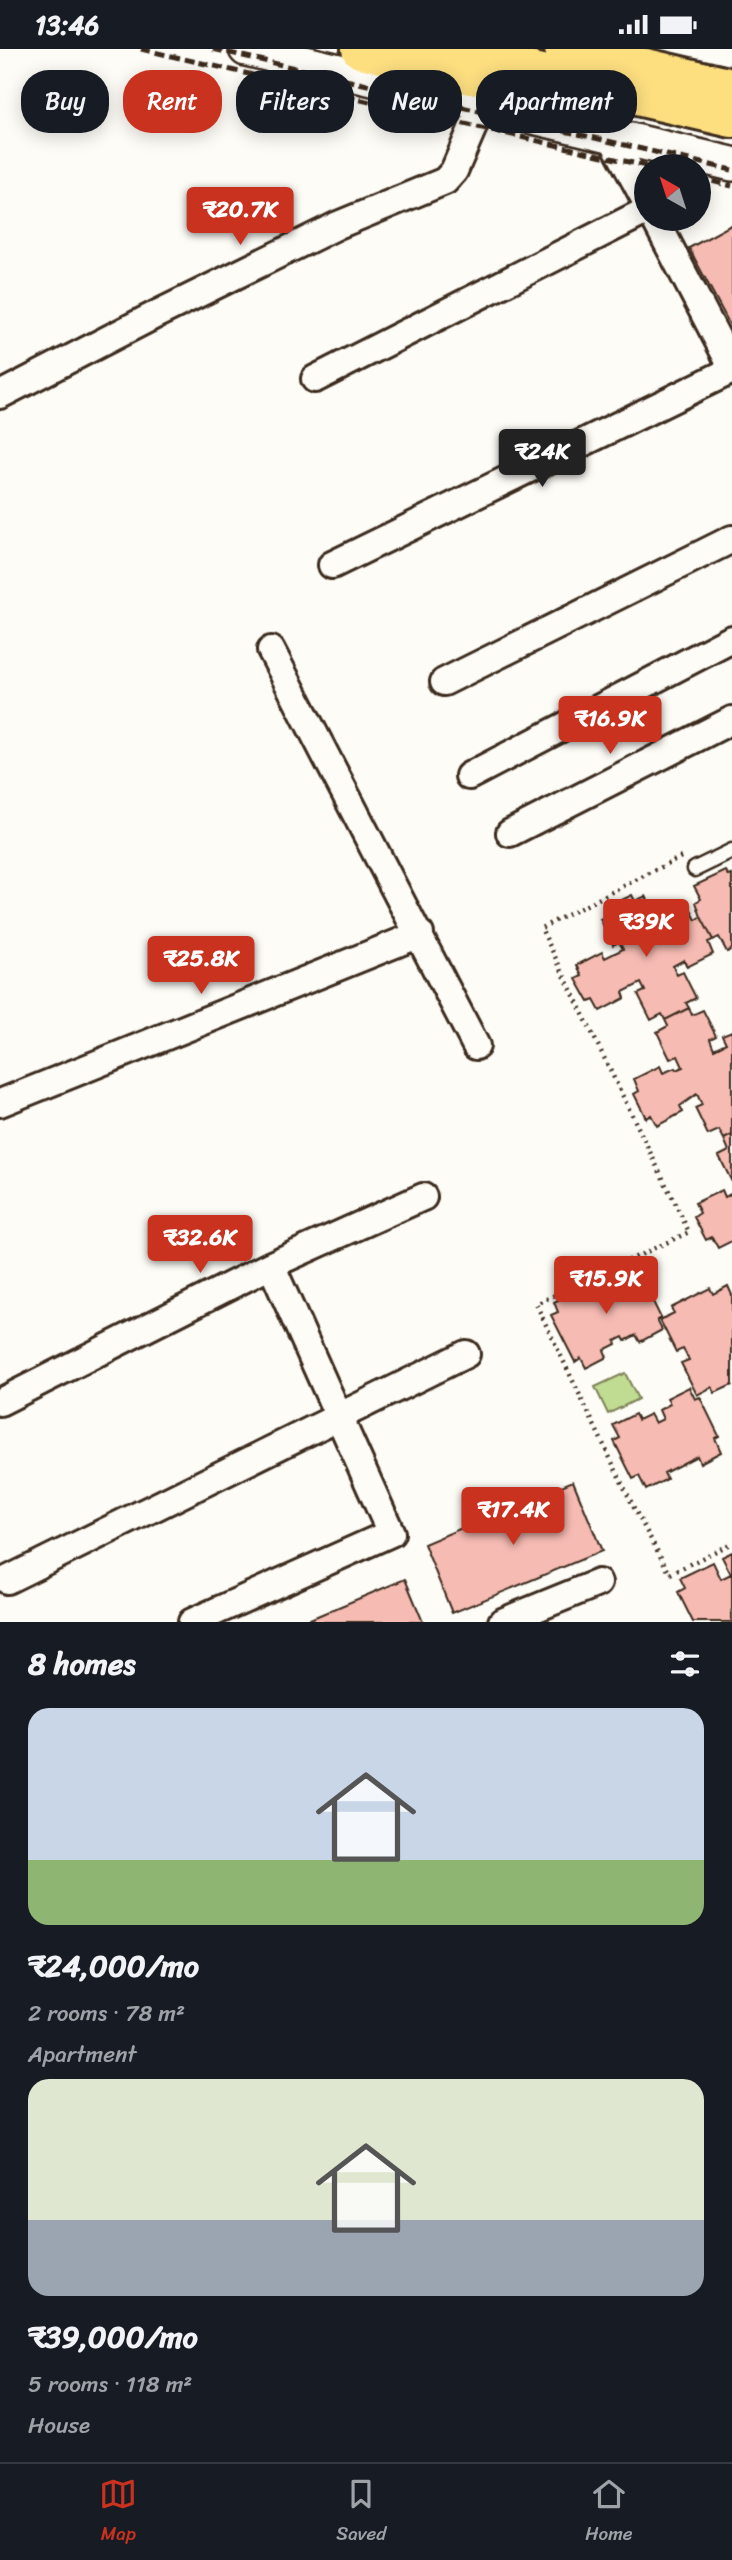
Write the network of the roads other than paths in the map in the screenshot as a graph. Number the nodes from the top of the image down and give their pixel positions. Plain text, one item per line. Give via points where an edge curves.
1 (246, 49) edge
2 (362, 49) edge
3 (434, 49) edge
4 (564, 49) edge
5 (623, 49) edge
6 (732, 75) edge
7 (476, 82) edge
8 (732, 88) edge
9 (476, 105) edge
10 (732, 118) edge
11 (476, 120) edge
12 (637, 130) edge
13 (612, 133) edge
14 (731, 158) edge
15 (634, 177) edge
16 (634, 217) edge
17 (661, 231) edge
18 (732, 369) edge
19 (315, 379) dead end
20 (0, 395) edge
21 (732, 539) edge
22 (332, 565) dead end
23 (732, 639) edge
24 (271, 650) dead end
25 (444, 682) dead end
26 (732, 720) edge
27 (469, 776) dead end
28 (510, 833) dead end
29 (732, 851) edge
30 (695, 869) dead end
31 (419, 934) junction
32 (476, 1046) dead end
33 (0, 1103) edge
34 (423, 1198) dead end
35 (271, 1265) junction
36 (467, 1354) dead end
37 (0, 1402) edge
38 (340, 1416) junction
39 (7, 1580) dead end
40 (598, 1583) dead end
41 (192, 1622) edge
42 (502, 1622) edge

1 - 9 street
2 - 7 highway
3 - 10 highway
4 - 8 highway
5 - 6 highway
11 - 20 street via 445,181 338,225
12 - 14 highway
13 - 15 street
16 - 19 street
17 - 18 street
18 - 22 street
21 - 25 street
23 - 27 street
24 - 31 street
26 - 28 street
29 - 30 lane
31 - 32 street
31 - 33 street
34 - 35 street
35 - 37 street
35 - 38 street
36 - 38 street
38 - 39 street
38 - 41 street via 391,1533
40 - 42 street

